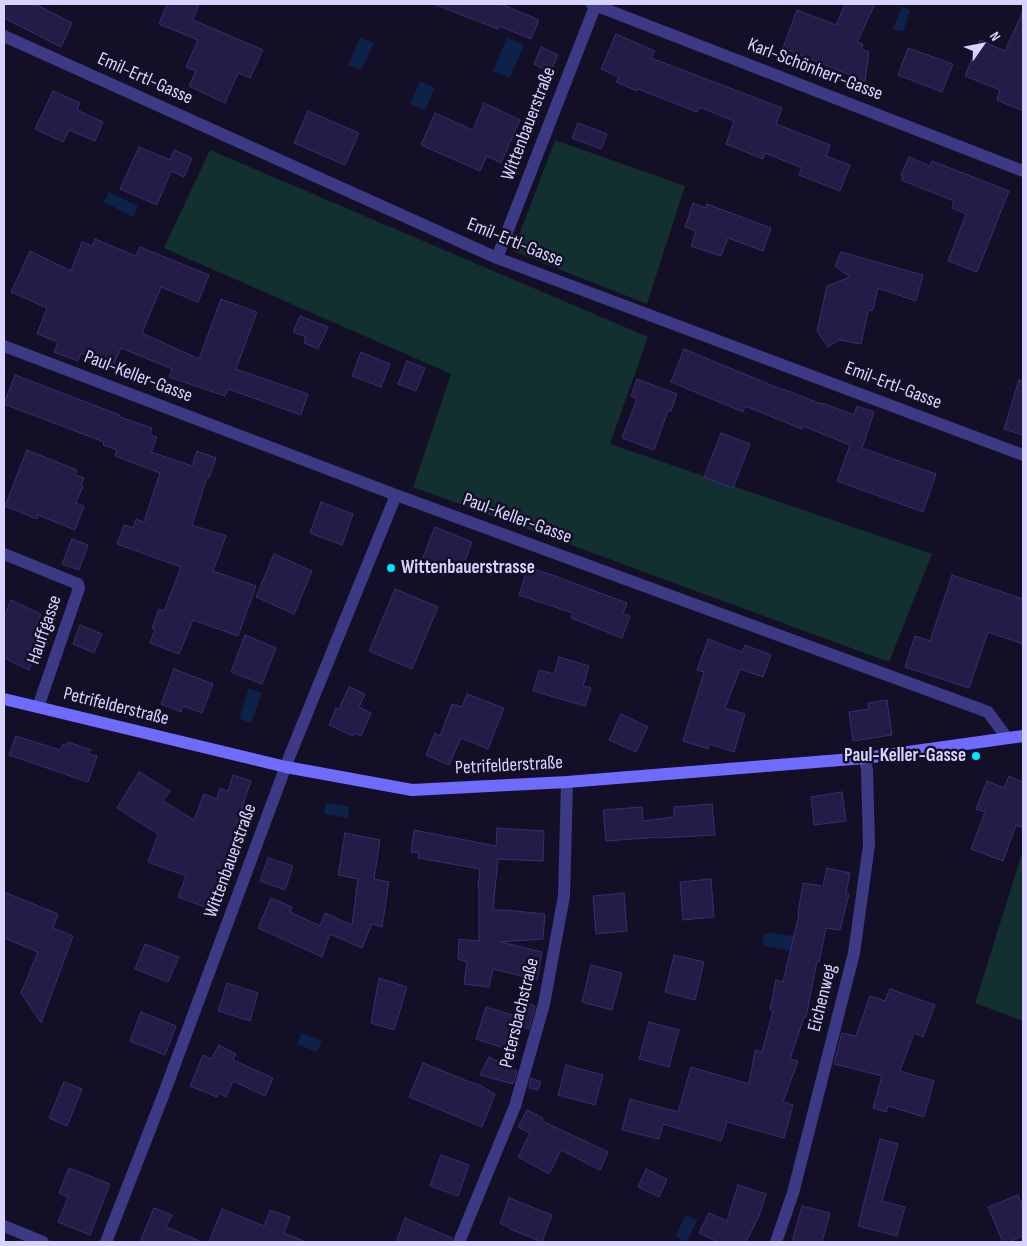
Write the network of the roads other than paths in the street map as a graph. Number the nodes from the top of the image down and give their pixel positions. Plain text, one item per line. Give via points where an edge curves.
1 (595, 4) edge
2 (4, 36) edge
3 (1023, 171) edge
4 (497, 258) junction
5 (4, 346) edge
6 (1023, 455) edge
7 (396, 494) junction
8 (4, 554) edge
9 (4, 699) edge
10 (38, 707) junction
11 (1023, 736) edge
12 (1007, 738) junction
13 (865, 758) junction
14 (286, 767) junction
15 (567, 782) junction
16 (4, 1226) edge
17 (43, 1242) edge
18 (106, 1242) edge
19 (459, 1242) edge
20 (776, 1242) edge

1 - 3 street, Karl-Schönherr-Gasse
1 - 4 street, Wittenbauerstraße
2 - 4 street, Emil-Ertl-Gasse
4 - 6 street, Emil-Ertl-Gasse
5 - 7 street, Paul-Keller-Gasse
7 - 12 street, Paul-Keller-Gasse via 988,712
7 - 14 street, Wittenbauerstraße
8 - 10 street, Hauffgasse via 78,584
9 - 10 main road, Petrifelderstraße
10 - 14 main road, Petrifelderstraße
11 - 12 main road, Petrifelderstraße
12 - 13 main road, Petrifelderstraße
13 - 15 main road, Petrifelderstraße
13 - 20 street, Eichenweg via 869,845 854,952 793,1193
14 - 15 main road, Petrifelderstraße via 412,790
14 - 18 street, Wittenbauerstraße
15 - 19 street, Petersbachstraße via 564,896 544,1004 515,1106
16 - 17 street

